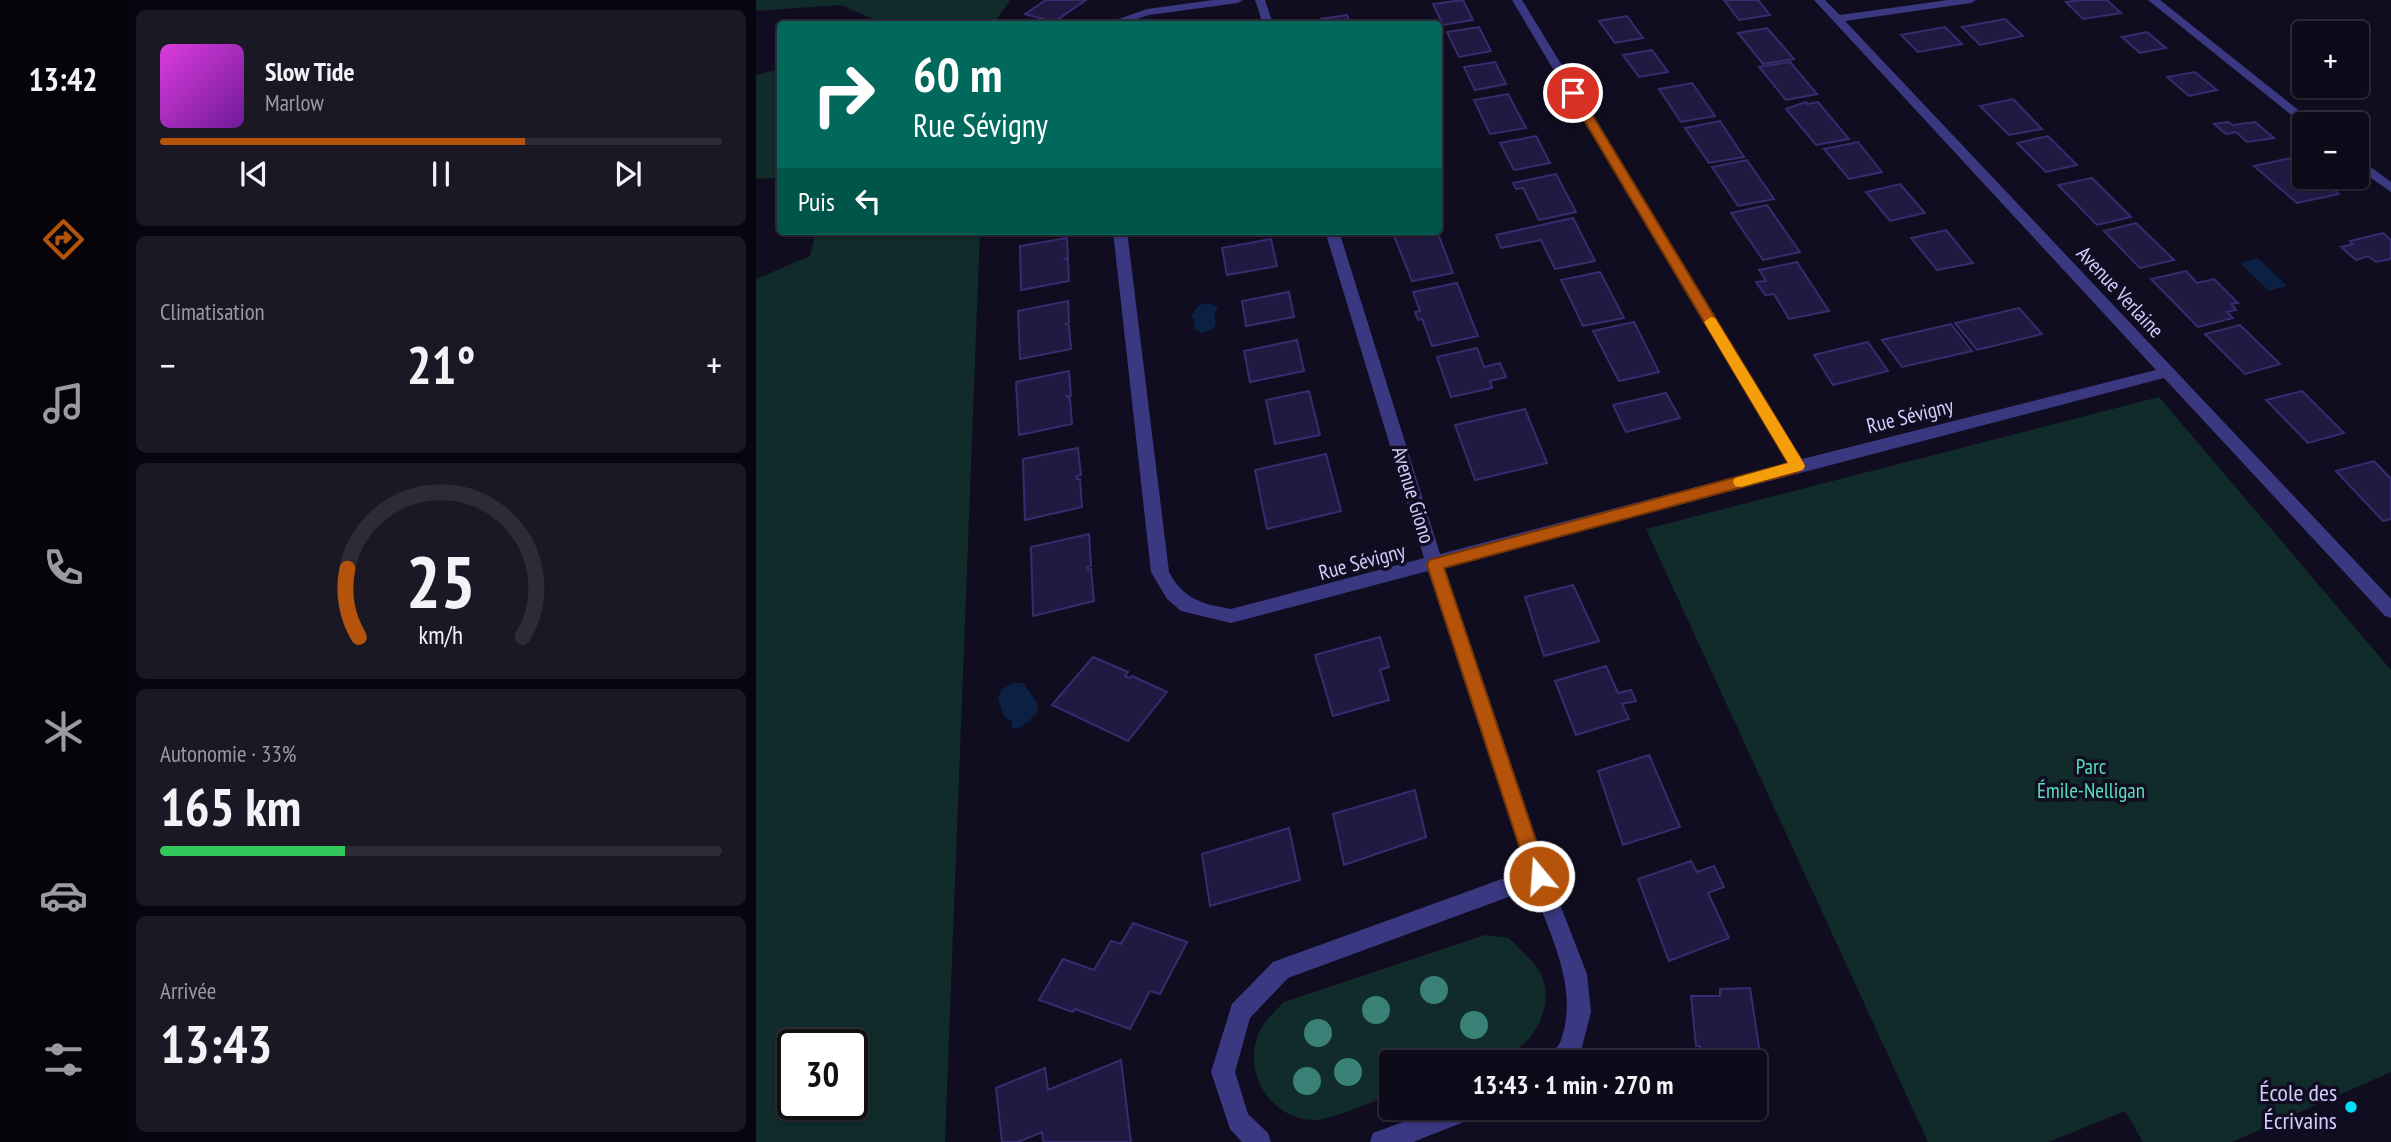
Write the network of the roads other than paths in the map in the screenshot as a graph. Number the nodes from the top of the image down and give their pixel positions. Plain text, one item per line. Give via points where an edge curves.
1 (1238, 0) edge
2 (1260, 0) edge
3 (1517, 0) edge
4 (1819, 0) edge
5 (1971, 0) edge
6 (2153, 0) edge
7 (1838, 19) junction
8 (1120, 21) edge
9 (1267, 21) edge
10 (2295, 112) edge
11 (2369, 171) edge
12 (2391, 188) edge
13 (1120, 235) edge
14 (1333, 235) edge
15 (2167, 372) junction
16 (1798, 466) junction
17 (1435, 565) junction
18 (2391, 611) edge
19 (1539, 876) junction
20 (1569, 1050) edge
21 (1440, 1120) edge
22 (1259, 1142) edge
23 (1382, 1142) edge

1 - 8 street via 1147,12
2 - 9 street
3 - 16 street
4 - 7 street, Avenue Verlaine
5 - 7 street
6 - 10 street
7 - 15 street, Avenue Verlaine
11 - 12 street
13 - 17 street, Rue Sévigny via 1160,572 1170,594 1193,610 1231,617
14 - 17 street, Avenue Giono
15 - 16 street, Rue Sévigny
15 - 18 street, Avenue Verlaine
16 - 17 street, Rue Sévigny
17 - 19 street, Avenue Giono
19 - 20 street, Avenue Giono via 1576,974 1580,1012
19 - 22 street via 1281,970 1240,1012 1223,1072 1238,1121
21 - 23 street

